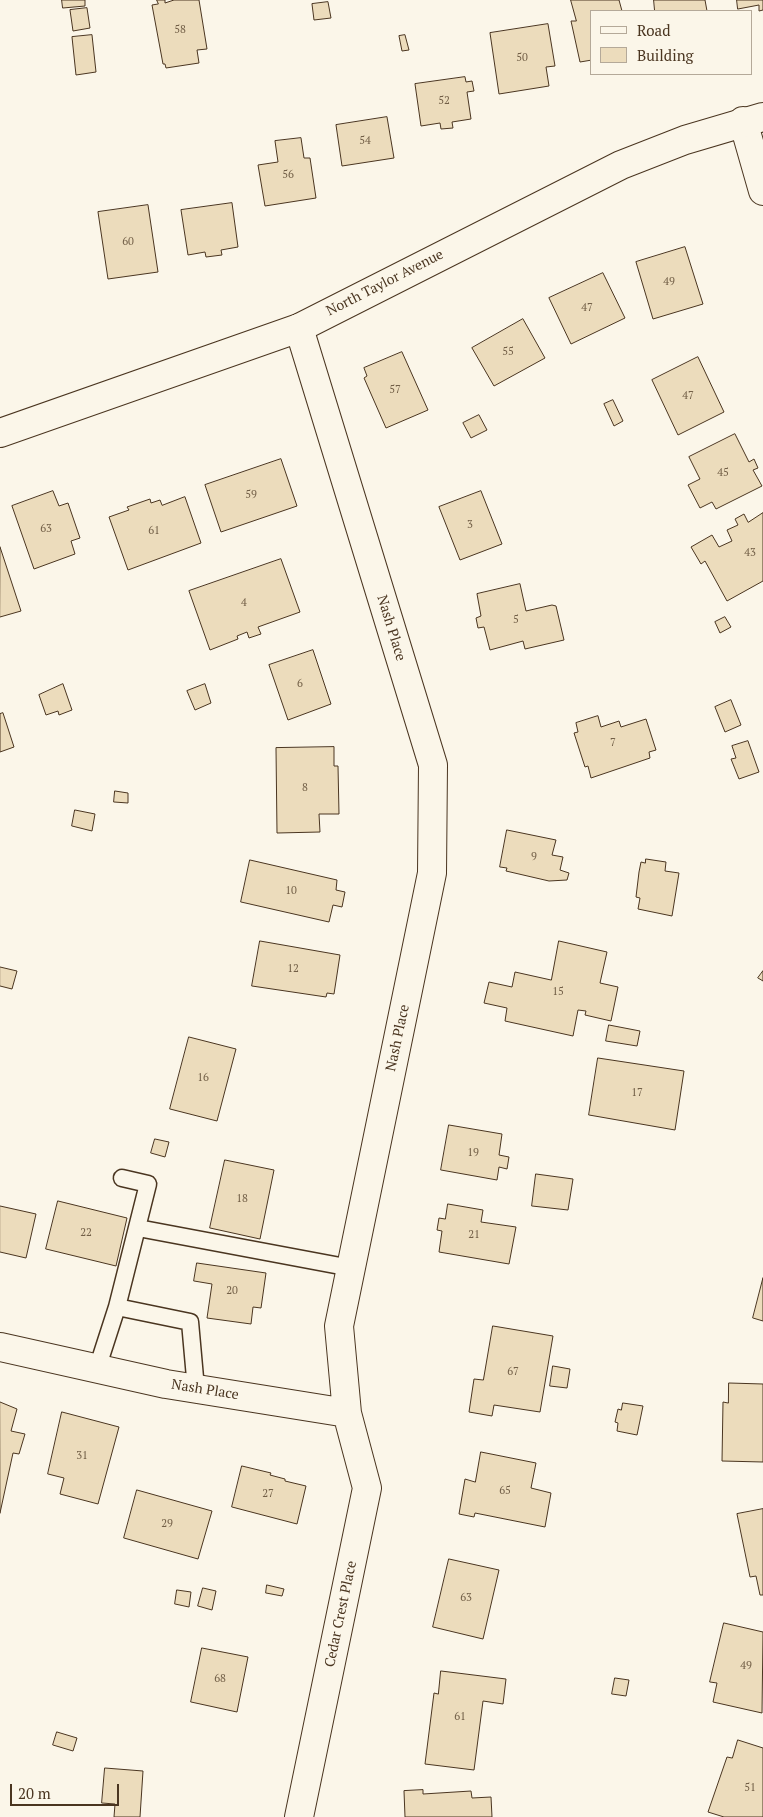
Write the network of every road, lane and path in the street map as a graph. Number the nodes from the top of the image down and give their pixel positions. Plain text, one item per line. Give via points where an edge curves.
1 (753, 119) edge
2 (763, 191) edge
3 (299, 328) junction
4 (0, 433) edge
5 (122, 1178) dead end
6 (138, 1228) junction
7 (351, 1268) junction
8 (117, 1306) junction
9 (0, 1347) edge
10 (97, 1369) junction
11 (196, 1389) junction
12 (347, 1413) junction
13 (299, 1817) edge

1 - 2 street
1 - 3 street, North Taylor Avenue via 685,140 621,165 526,210
3 - 4 street, North Taylor Avenue
3 - 7 street, Nash Place via 434,765 432,873
5 - 6 lane via 148,1184
6 - 7 lane
6 - 8 lane
7 - 12 street, Nash Place via 339,1326
8 - 10 lane
8 - 11 lane via 190,1322
9 - 10 street, Nash Place
10 - 11 street, Nash Place
11 - 12 street, Nash Place
12 - 13 street, Cedar Crest Place via 367,1488

